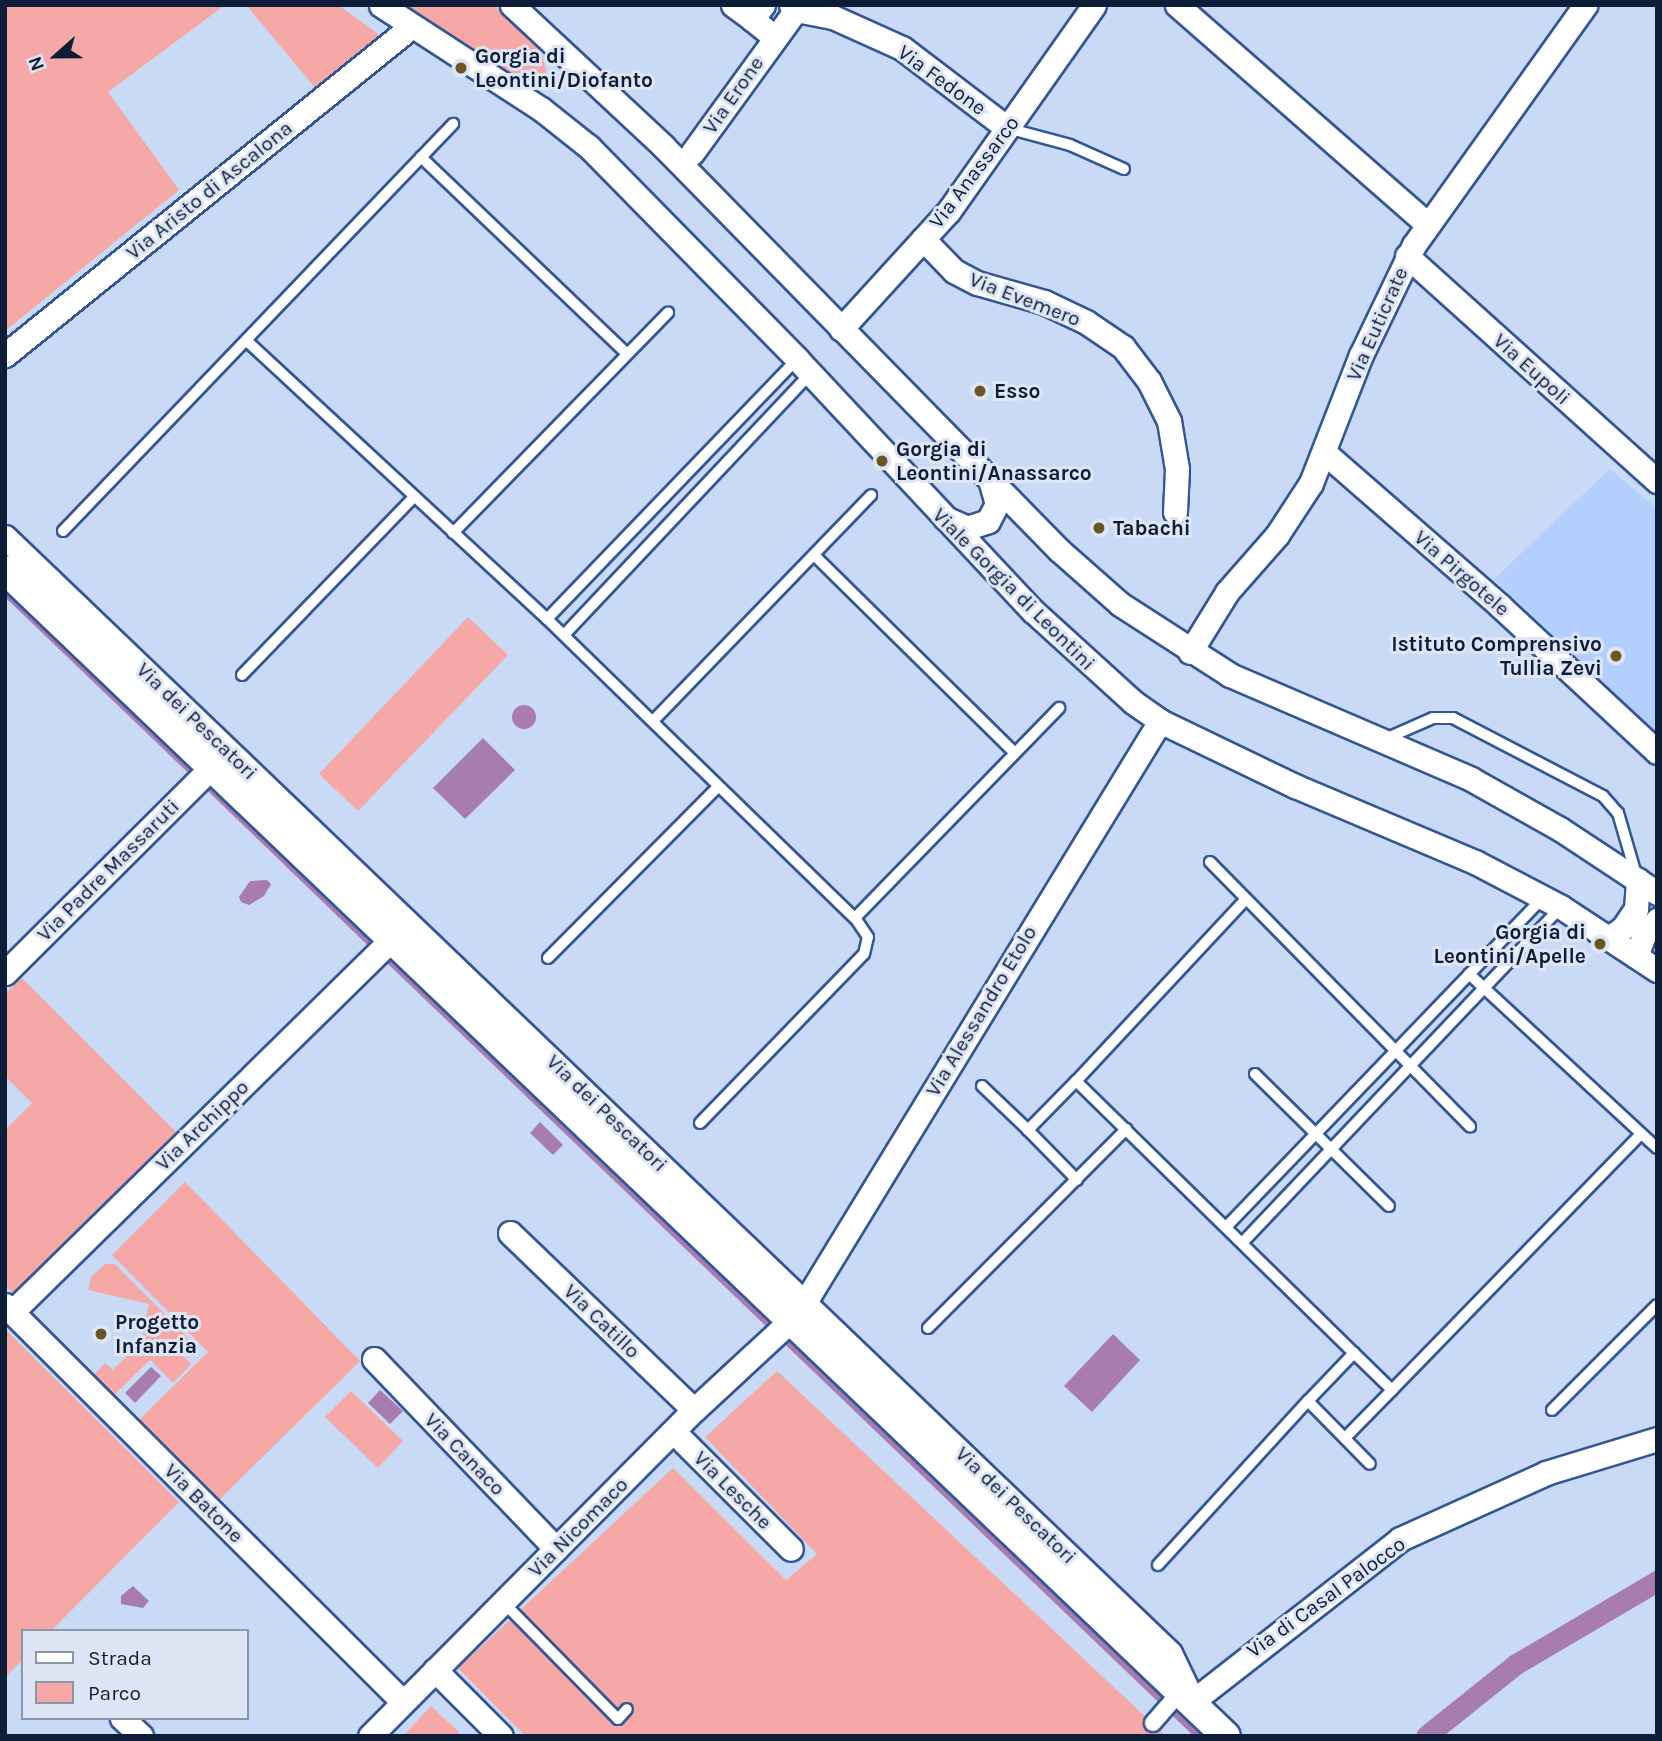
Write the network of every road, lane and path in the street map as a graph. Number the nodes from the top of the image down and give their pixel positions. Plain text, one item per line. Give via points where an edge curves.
1 (381, 5) edge
2 (512, 5) edge
3 (733, 5) edge
4 (1094, 5) edge
5 (1177, 5) edge
6 (1585, 5) edge
7 (793, 8) edge
8 (757, 12) edge
9 (412, 26) junction
10 (774, 37) junction
11 (453, 124) dead end
12 (1007, 128) junction
13 (692, 153) dead end
14 (421, 157) junction
15 (1124, 169) dead end
16 (1427, 224) junction
17 (923, 239) junction
18 (1407, 256) junction
19 (668, 313) dead end
20 (841, 329) junction
21 (248, 342) junction
22 (626, 354) junction
23 (5, 355) edge
24 (804, 366) junction
25 (719, 440) junction
26 (1326, 454) junction
27 (733, 455) junction
28 (988, 476) junction
29 (1657, 481) edge
30 (871, 495) dead end
31 (414, 497) junction
32 (662, 500) junction
33 (1175, 512) dead end
34 (678, 515) junction
35 (942, 517) junction
36 (1038, 529) junction
37 (63, 531) dead end
38 (453, 533) junction
39 (5, 537) edge
40 (815, 556) junction
41 (602, 562) junction
42 (5, 570) edge
43 (996, 573) junction
44 (618, 578) junction
45 (547, 619) junction
46 (564, 635) junction
47 (1190, 652) junction
48 (242, 675) dead end
49 (1059, 708) dead end
50 (653, 721) junction
51 (1160, 721) junction
52 (1385, 739) junction
53 (1014, 752) junction
54 (1657, 752) edge
55 (203, 776) junction
56 (718, 787) junction
57 (1210, 862) dead end
58 (1638, 880) junction
59 (1657, 893) edge
60 (1246, 899) junction
61 (1551, 903) junction
62 (855, 918) junction
63 (1657, 920) edge
64 (1609, 938) junction
65 (383, 947) junction
66 (1636, 956) junction
67 (548, 958) dead end
68 (1657, 970) edge
69 (5, 973) edge
70 (1469, 974) junction
71 (1486, 988) junction
72 (1396, 1051) junction
73 (1411, 1067) junction
74 (1255, 1074) dead end
75 (1076, 1081) junction
76 (982, 1086) dead end
77 (700, 1123) dead end
78 (1470, 1127) dead end
79 (1126, 1129) junction
80 (1028, 1130) junction
81 (1641, 1133) junction
82 (1315, 1134) junction
83 (1657, 1148) edge
84 (1331, 1149) junction
85 (1077, 1180) junction
86 (1389, 1206) dead end
87 (1228, 1225) junction
88 (510, 1233) dead end
89 (1244, 1241) junction
90 (1657, 1305) edge
91 (9, 1308) edge
92 (787, 1323) junction
93 (928, 1328) dead end
94 (1354, 1353) junction
95 (374, 1359) dead end
96 (1392, 1390) junction
97 (1308, 1401) junction
98 (694, 1410) junction
99 (1552, 1410) dead end
100 (674, 1432) junction
101 (1345, 1438) junction
102 (1657, 1439) edge
103 (1657, 1455) edge
104 (1370, 1464) dead end
105 (1546, 1473) junction
106 (556, 1549) junction
107 (791, 1549) dead end
108 (1158, 1565) dead end
109 (503, 1602) junction
110 (435, 1670) junction
111 (1181, 1698) junction
112 (403, 1702) junction
113 (627, 1709) dead end
114 (124, 1720) edge
115 (1155, 1721) dead end
116 (141, 1736) edge
117 (370, 1736) edge
118 (500, 1736) edge
119 (1226, 1736) edge

1 - 9 street, Viale Gorgia di Leontini
2 - 20 street via 663,146
3 - 8 street
4 - 12 street, Via Anassarco
5 - 16 street
6 - 16 street, Via Euticrate
7 - 10 street, Via Erone
7 - 12 street, Via Fedone via 833,17 902,48
8 - 10 street
9 - 23 street, Via Aristo di Ascalona
9 - 24 street, Viale Gorgia di Leontini via 582,141
10 - 13 street, Via Erone
11 - 14 lane
12 - 15 lane via 1070,145
12 - 17 street, Via Anassarco
14 - 21 lane
14 - 22 lane
16 - 18 street, Via Euticrate
17 - 20 street, Via Anassarco
17 - 33 street, Via Evemero via 965,277 1044,302 1123,347 1149,381 1169,421 1177,469
18 - 26 street, Via Euticrate via 1361,355
18 - 29 street, Via Eupoli
19 - 22 lane
20 - 28 street
21 - 31 lane
21 - 37 lane
22 - 38 lane
24 - 25 lane
24 - 27 lane
24 - 35 street, Viale Gorgia di Leontini
25 - 27 lane
25 - 32 lane
26 - 47 street, Via Euticrate via 1286,523 1233,584
26 - 54 street, Via Pirgotele
27 - 34 lane
28 - 35 street via 997,504 988,521 967,528
28 - 36 street
30 - 40 lane
31 - 38 lane
31 - 48 lane
32 - 34 lane
32 - 41 lane
34 - 44 lane
35 - 43 street, Viale Gorgia di Leontini
36 - 43 street via 1014,521 997,527 987,548
36 - 47 street via 1097,585
38 - 45 lane
39 - 92 street, Via dei Pescatori
40 - 50 lane
40 - 53 lane
41 - 44 lane
41 - 45 lane
42 - 55 street, Via dei Pescatori
43 - 51 street, Viale Gorgia di Leontini via 1086,663
44 - 46 lane
45 - 46 lane
46 - 50 lane
47 - 52 street via 1270,695
49 - 53 lane
50 - 56 lane
51 - 61 street, Viale Gorgia di Leontini via 1295,786 1463,856
51 - 92 street, Via Alessandro Etolo
52 - 58 street via 1545,820
52 - 58 lane via 1433,718 1453,718 1602,796 1618,813
53 - 62 lane
55 - 65 street, Via dei Pescatori
55 - 69 street, Via Padre Massaruti
56 - 62 lane
56 - 67 lane
57 - 60 lane
58 - 59 street
58 - 64 street via 1636,909
60 - 72 lane
60 - 75 lane
61 - 64 street, Viale Gorgia di Leontini
61 - 70 lane
61 - 71 lane
62 - 77 lane via 868,937 864,954
63 - 66 street
64 - 66 street, Viale Gorgia di Leontini
65 - 91 street, Via Archippo
65 - 92 street, Via dei Pescatori
66 - 68 street, Viale Gorgia di Leontini
70 - 71 lane
70 - 72 lane
71 - 73 lane
71 - 81 lane
72 - 73 lane
72 - 82 lane
73 - 78 lane
73 - 84 lane
74 - 82 lane
75 - 79 lane
75 - 80 lane
76 - 80 lane
79 - 85 lane
79 - 87 lane
80 - 85 lane
81 - 83 lane
81 - 96 lane
82 - 84 lane
82 - 87 lane
84 - 86 lane
84 - 89 lane
85 - 93 lane
87 - 89 lane
88 - 98 street, Via Catillo
89 - 94 lane
90 - 99 lane
91 - 112 street, Via Batone
92 - 98 street, Via Nicomaco
92 - 111 street, Via dei Pescatori
94 - 96 lane
94 - 97 lane
95 - 106 street, Via Canaco
96 - 101 lane
97 - 101 lane
97 - 108 lane
98 - 100 street, Via Nicomaco
100 - 106 street, Via Nicomaco
100 - 107 street, Via Lesche
101 - 104 lane
102 - 105 street, Via di Casal Palocco
103 - 105 street, Via di Casal Palocco
105 - 111 street, Via di Casal Palocco via 1400,1539
106 - 109 street, Via Nicomaco
109 - 110 street, Via Nicomaco
109 - 113 lane via 618,1719
110 - 112 street, Via Nicomaco
110 - 118 street
111 - 115 street
111 - 119 street, Via dei Pescatori
112 - 117 street, Via Nicomaco
114 - 116 street

